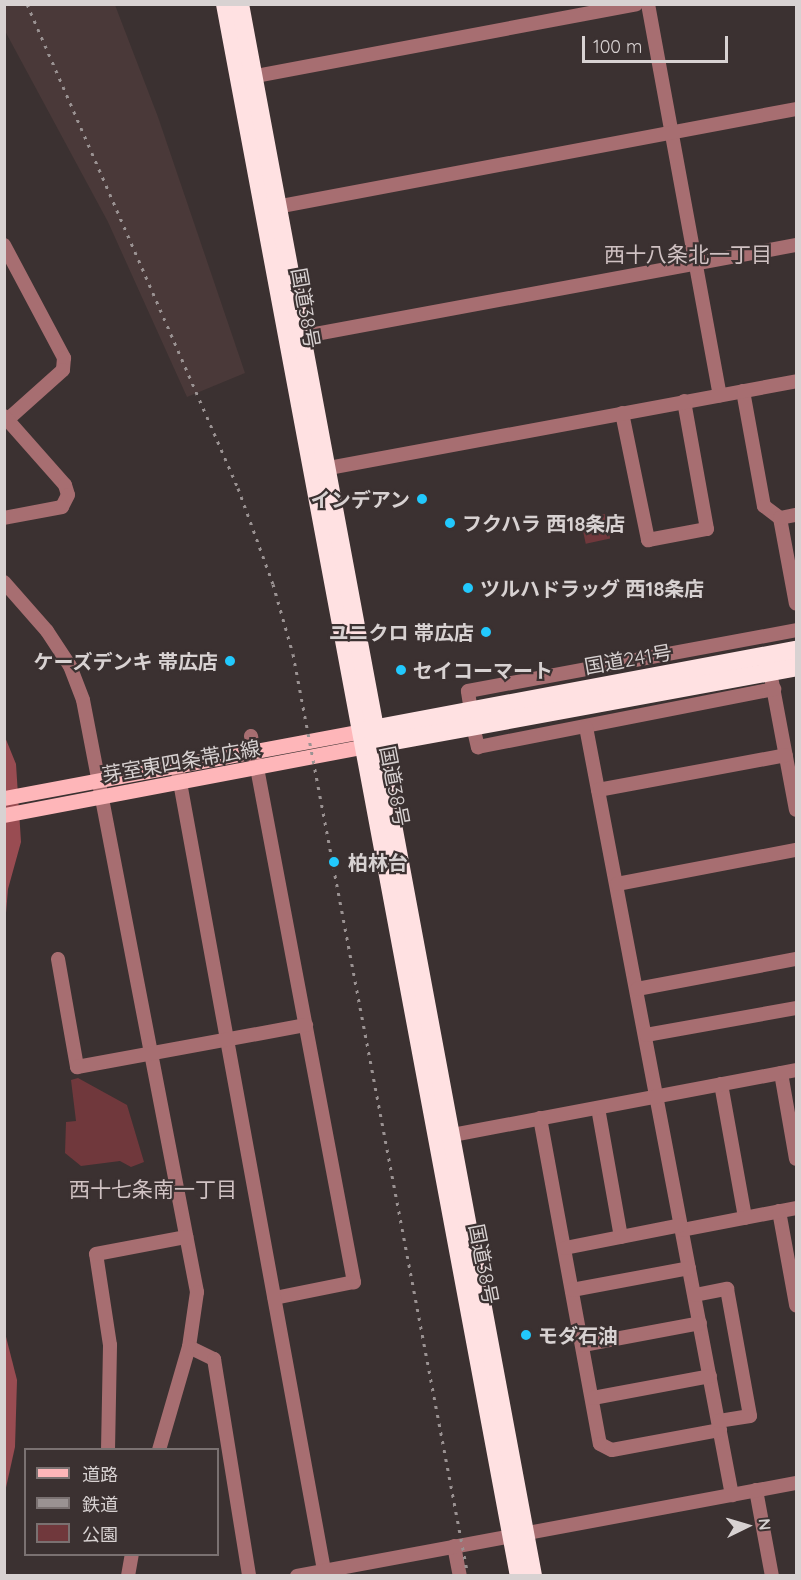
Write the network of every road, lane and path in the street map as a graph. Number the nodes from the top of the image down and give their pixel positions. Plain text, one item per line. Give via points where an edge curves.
1 (225, 4) edge
2 (240, 4) edge
3 (636, 4) edge
4 (648, 4) edge
5 (247, 77) junction
6 (796, 110) edge
7 (672, 133) junction
8 (272, 208) junction
9 (4, 245) edge
10 (796, 245) edge
11 (696, 265) junction
12 (296, 338) junction
13 (796, 381) edge
14 (743, 391) junction
15 (720, 395) junction
16 (684, 401) junction
17 (622, 413) junction
18 (6, 418) edge
19 (320, 470) junction
20 (796, 515) edge
21 (4, 518) edge
22 (780, 518) junction
23 (4, 582) edge
24 (796, 604) edge
25 (796, 630) edge
26 (763, 636) junction
27 (796, 650) edge
28 (796, 667) edge
29 (770, 672) junction
30 (472, 719) junction
31 (586, 727) junction
32 (370, 738) junction
33 (252, 743) junction
34 (786, 755) junction
35 (177, 766) junction
36 (257, 769) junction
37 (180, 782) junction
38 (102, 788) junction
39 (598, 790) junction
40 (4, 798) edge
41 (796, 810) edge
42 (4, 815) edge
43 (796, 850) edge
44 (617, 884) junction
45 (58, 958) dead end
46 (796, 959) edge
47 (638, 989) junction
48 (796, 1008) edge
49 (306, 1025) junction
50 (646, 1035) junction
51 (228, 1038) junction
52 (151, 1053) junction
53 (796, 1070) edge
54 (782, 1073) junction
55 (721, 1084) junction
56 (657, 1095) junction
57 (598, 1108) junction
58 (540, 1118) junction
59 (444, 1136) junction
60 (796, 1160) edge
61 (796, 1208) edge
62 (779, 1211) junction
63 (745, 1218) junction
64 (682, 1227) junction
65 (186, 1237) junction
66 (621, 1237) junction
67 (565, 1248) junction
68 (689, 1268) junction
69 (572, 1290) junction
70 (695, 1295) junction
71 (275, 1298) junction
72 (796, 1305) edge
73 (700, 1323) junction
74 (583, 1345) junction
75 (189, 1347) junction
76 (710, 1376) junction
77 (593, 1398) junction
78 (719, 1426) junction
79 (108, 1448) edge
80 (159, 1448) edge
81 (796, 1483) edge
82 (756, 1490) junction
83 (732, 1495) junction
84 (519, 1534) junction
85 (454, 1546) junction
86 (132, 1556) edge
87 (324, 1570) junction
88 (128, 1575) edge
89 (249, 1575) edge
90 (300, 1575) edge
91 (460, 1575) edge
92 (519, 1575) edge
93 (533, 1575) edge
94 (772, 1575) edge

1 - 5 highway, 国道38号
2 - 5 highway, 国道38号
3 - 5 street
4 - 7 street
5 - 8 highway, 国道38号
6 - 7 street
7 - 8 street
7 - 11 street
8 - 12 highway, 国道38号
9 - 18 street via 64,358 63,370
10 - 11 street
11 - 12 street
11 - 15 street
12 - 19 highway, 国道38号
13 - 14 street
14 - 15 street
14 - 22 street via 764,506
15 - 16 street
16 - 17 street
16 - 17 street via 707,529 648,540
17 - 19 street
18 - 21 street via 65,485 68,495 62,507
19 - 32 highway, 国道38号
20 - 22 street
22 - 24 street
23 - 38 street via 47,631 70,666 83,700
25 - 26 street
26 - 29 street
26 - 30 street via 468,691
27 - 29 highway, 国道241号
28 - 29 highway
29 - 30 highway, 国道241号
29 - 31 street
29 - 34 street
30 - 31 street via 478,747
30 - 32 highway, 国道241号
31 - 39 street
32 - 33 main road, 芽室東四条帯広線
32 - 36 main road, 芽室東四条帯広線
32 - 59 highway, 国道38号
33 - 35 main road, 芽室東四条帯広線
33 - 36 street
34 - 39 street
34 - 41 street
35 - 37 street
35 - 38 main road, 芽室東四条帯広線
36 - 37 main road, 芽室東四条帯広線
36 - 49 street
37 - 38 main road, 芽室東四条帯広線
37 - 51 street
38 - 40 main road, 芽室東四条帯広線 via 58,788
38 - 42 main road, 芽室東四条帯広線 via 60,804
38 - 52 street
39 - 44 street
43 - 44 street
44 - 47 street
45 - 52 street via 77,1067
46 - 47 street
47 - 50 street
48 - 50 street
49 - 51 street
49 - 71 street via 354,1282
50 - 56 street
51 - 52 street
51 - 71 street
52 - 65 street
53 - 54 street
54 - 55 street
54 - 60 street
55 - 56 street
55 - 63 street
56 - 57 street
56 - 64 street
57 - 58 street
57 - 66 street
58 - 59 street
58 - 67 street
59 - 84 highway, 国道38号
61 - 62 street
62 - 63 street
62 - 72 street
63 - 64 street
64 - 66 street
64 - 68 street
65 - 75 street via 197,1292
65 - 79 street via 96,1254 110,1334
66 - 67 street
67 - 69 street
68 - 69 street
68 - 70 street
69 - 74 street
70 - 73 street
70 - 78 street via 727,1289 750,1416
71 - 87 street
73 - 74 street
73 - 76 street
74 - 77 street
75 - 80 street
75 - 89 street via 213,1359
76 - 77 street
76 - 78 street
77 - 78 street via 600,1444 612,1450
78 - 83 street
81 - 82 street
82 - 83 street
82 - 94 street
83 - 84 street
84 - 85 street
84 - 92 highway, 国道38号
84 - 93 highway, 国道38号
85 - 87 street
85 - 91 street
86 - 88 street
87 - 90 street

